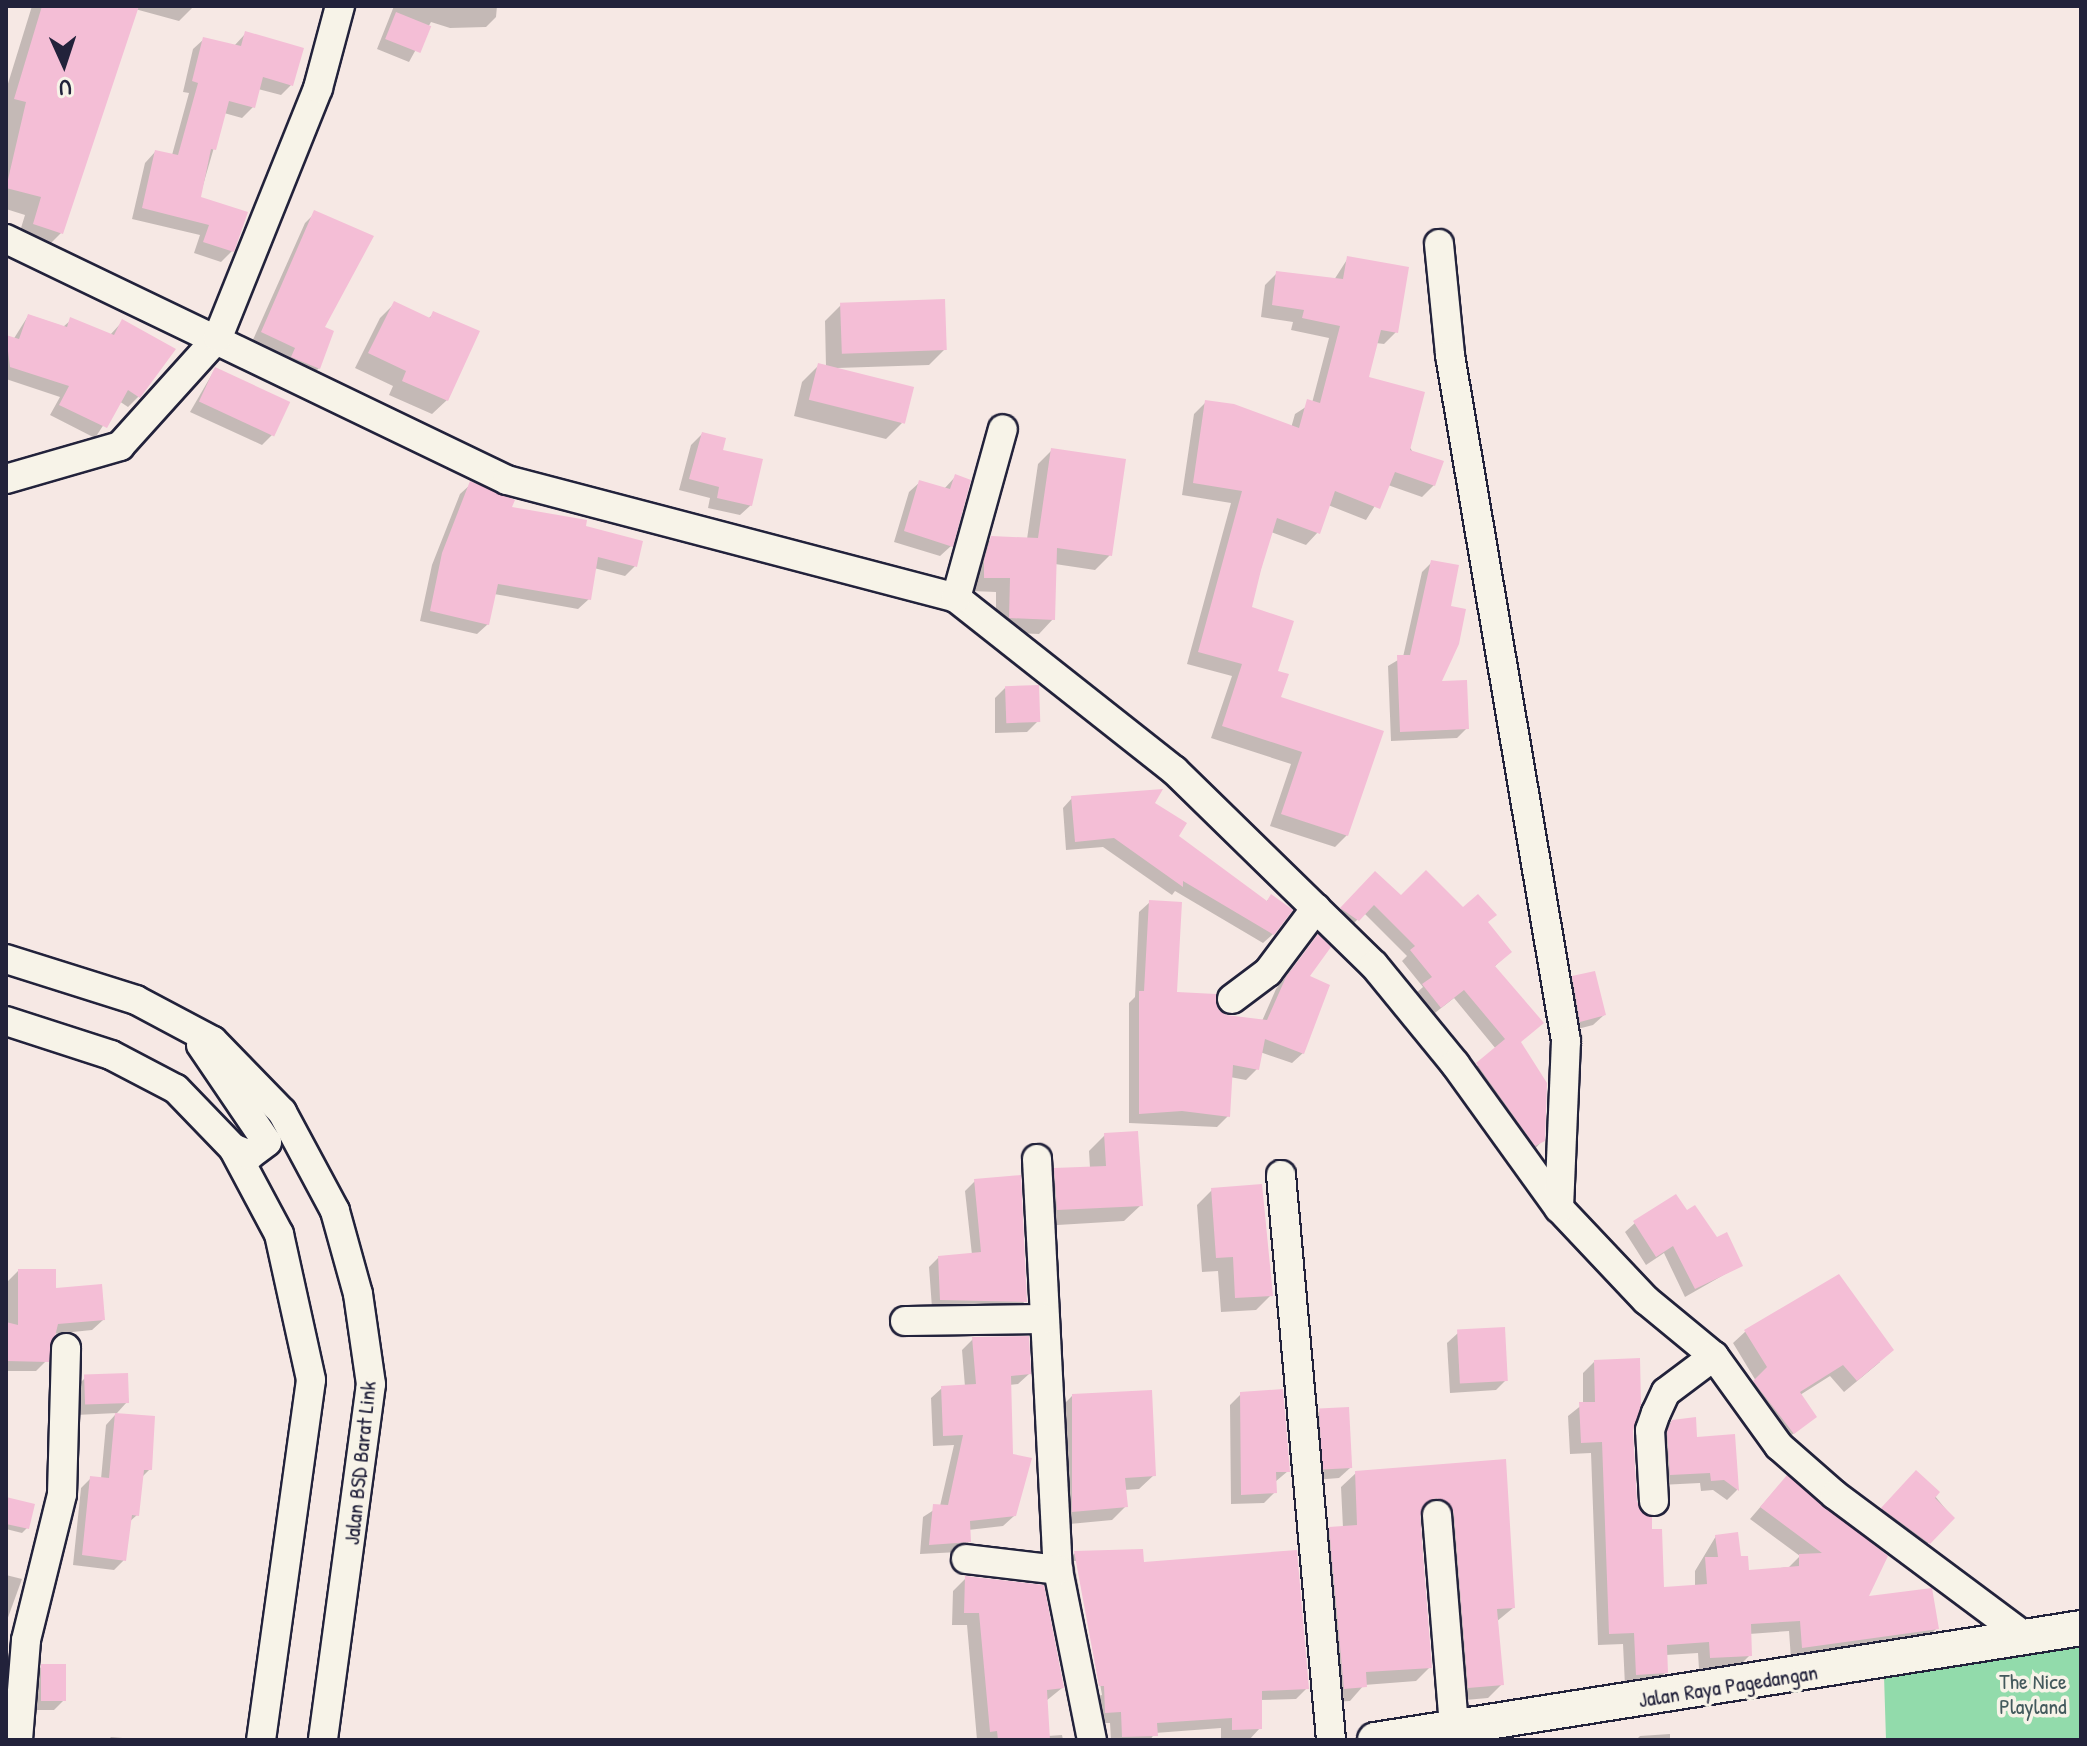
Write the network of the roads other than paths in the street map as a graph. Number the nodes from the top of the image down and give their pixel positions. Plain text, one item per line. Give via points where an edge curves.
1 (340, 6) edge
2 (6, 239) edge
3 (1439, 244) dead end
4 (218, 337) junction
5 (1003, 429) dead end
6 (6, 479) edge
7 (956, 598) junction
8 (1316, 908) junction
9 (6, 959) edge
10 (1232, 999) dead end
11 (6, 1021) edge
12 (193, 1030) junction
13 (233, 1148) junction
14 (1037, 1159) dead end
15 (1281, 1175) dead end
16 (1559, 1208) junction
17 (1044, 1319) junction
18 (905, 1321) dead end
19 (66, 1348) dead end
20 (1714, 1356) junction
21 (1654, 1501) dead end
22 (1437, 1515) dead end
23 (966, 1559) dead end
24 (1058, 1570) junction
25 (2081, 1628) edge
26 (2027, 1638) junction
27 (1454, 1727) junction
28 (18, 1740) edge
29 (261, 1740) edge
30 (323, 1740) edge
31 (1092, 1740) edge
32 (1331, 1740) edge
33 (1375, 1740) edge

1 - 4 street via 318,88
2 - 4 street
3 - 16 street via 1450,355 1566,1041
4 - 6 street via 120,446
4 - 7 street via 526,488
5 - 7 street
7 - 8 street via 1174,770
8 - 10 street via 1268,972
8 - 16 street via 1374,965 1446,1053
9 - 12 street, Jalan BSD Barat Link via 136,1000
11 - 13 street via 111,1055 176,1089
12 - 13 street via 267,1142 250,1155
12 - 30 street, Jalan BSD Barat Link via 213,1041 282,1112 335,1211 358,1294 371,1384
13 - 29 street via 279,1234 311,1380
14 - 17 street
15 - 32 street
16 - 20 street via 1646,1300
17 - 18 street
17 - 24 street
19 - 28 street via 62,1494 26,1640
20 - 21 street via 1666,1392 1656,1413 1650,1430
20 - 26 street via 1779,1446 1835,1495
22 - 27 street
23 - 24 street
24 - 31 street
25 - 26 street, Jalan Raya Pagedangan
26 - 27 street, Jalan Raya Pagedangan
27 - 33 street, Jalan Raya Pagedangan

